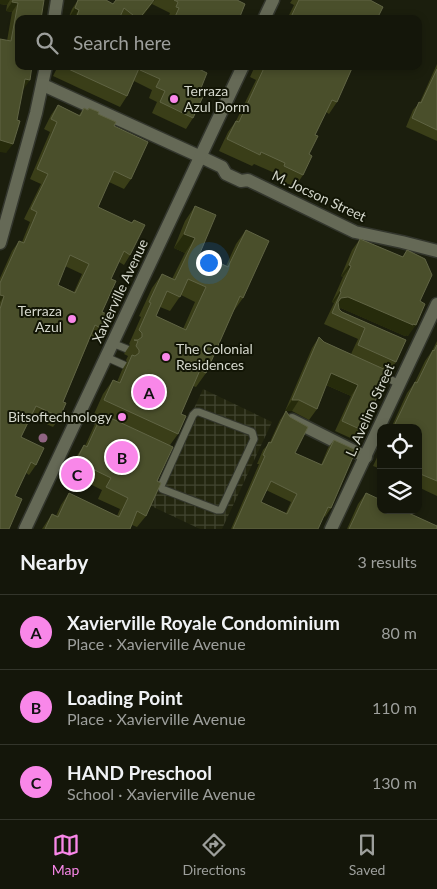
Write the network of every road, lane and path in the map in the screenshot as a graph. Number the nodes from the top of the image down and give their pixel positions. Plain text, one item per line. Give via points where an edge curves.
1 (57, 0) edge
2 (273, 0) edge
3 (55, 15) edge
4 (266, 15) edge
5 (45, 70) edge
6 (240, 70) edge
7 (43, 85) junction
8 (201, 157) junction
9 (0, 243) edge
10 (437, 251) edge
11 (437, 304) edge
12 (112, 343) junction
13 (126, 349) dead end
14 (106, 356) junction
15 (124, 365) dead end
16 (369, 370) edge
17 (398, 383) junction
18 (79, 413) junction
19 (288, 418) edge
20 (116, 430) edge
21 (165, 453) edge
22 (174, 457) junction
23 (366, 457) junction
24 (25, 529) edge
25 (331, 529) edge

1 - 3 street
2 - 4 street
5 - 7 street
6 - 8 street, Xavierville Avenue
7 - 8 street, M. Jocson Street
7 - 9 street
8 - 10 street, M. Jocson Street via 222,167 226,174 241,181 248,180 355,232
8 - 12 street, Xavierville Avenue
11 - 17 street, L. Avelino Street via 410,346
12 - 13 lane
12 - 14 street, Xavierville Avenue
14 - 15 lane
14 - 18 street, Xavierville Avenue
16 - 17 lane
17 - 23 street, L. Avelino Street
18 - 20 lane
18 - 24 street, Xavierville Avenue
19 - 23 street
21 - 22 lane
22 - 22 lane via 162,488 221,510 254,436 252,432 196,412
23 - 25 street, L. Avelino Street

